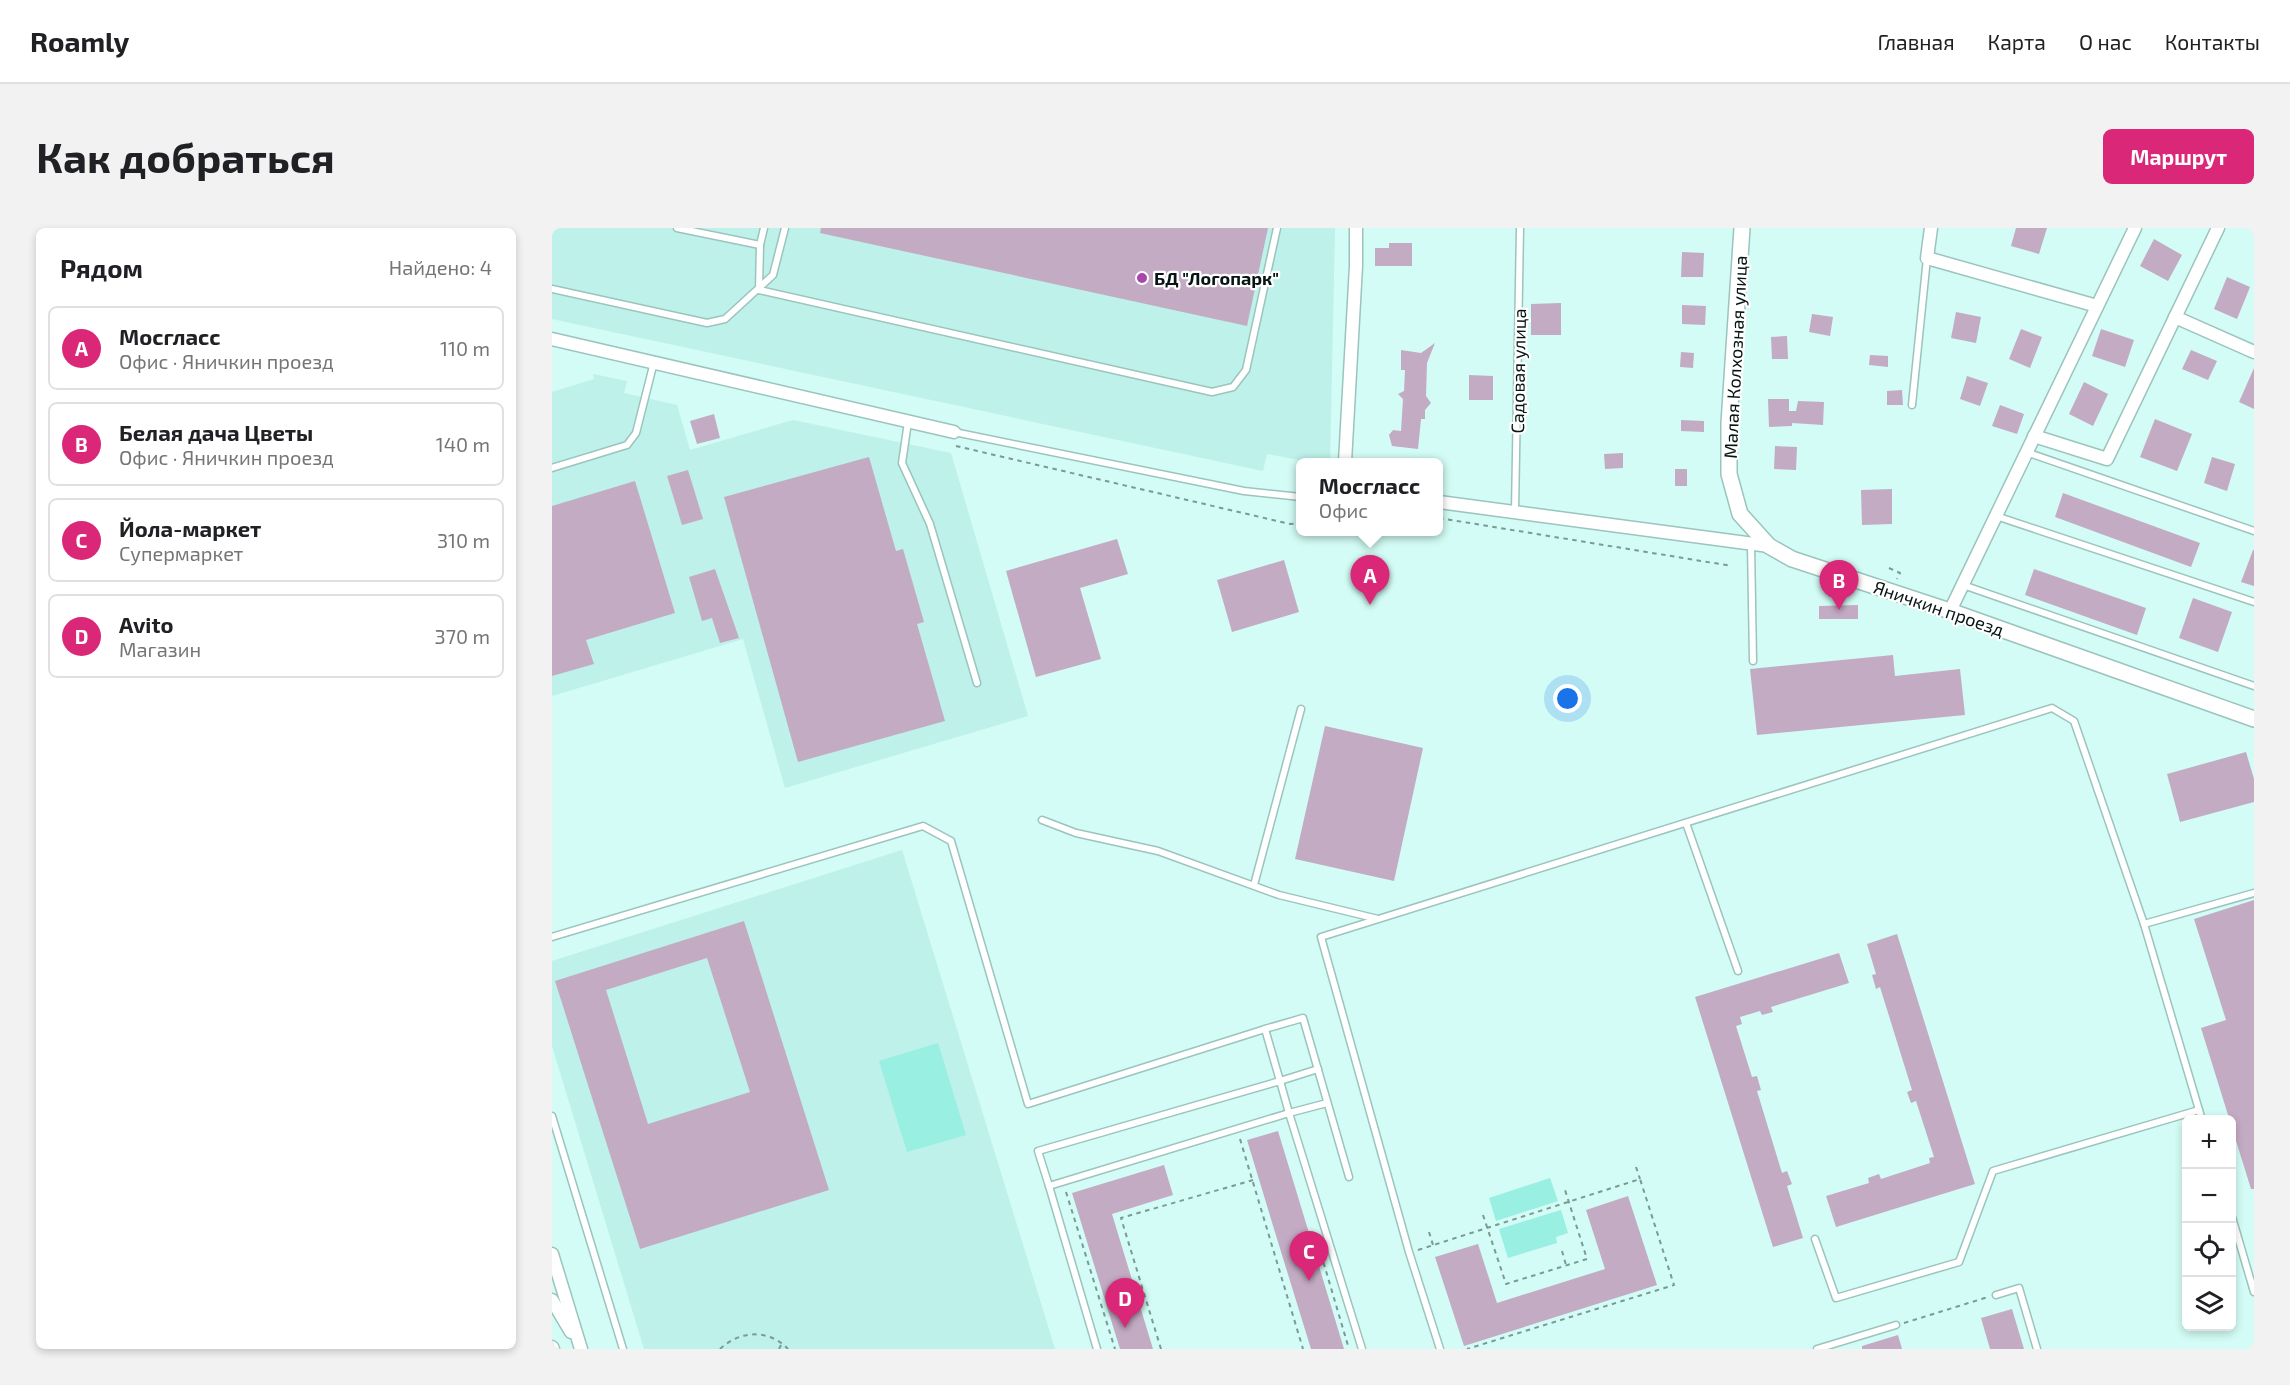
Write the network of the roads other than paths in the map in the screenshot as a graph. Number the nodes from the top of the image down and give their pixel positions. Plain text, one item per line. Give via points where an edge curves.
1 (677, 228) edge
2 (764, 228) edge
3 (785, 228) edge
4 (1277, 228) edge
5 (1356, 228) edge
6 (1520, 228) edge
7 (1742, 228) edge
8 (1930, 228) edge
9 (2135, 228) edge
10 (2218, 228) edge
11 (760, 245) junction
12 (1927, 258) junction
13 (552, 289) edge
14 (759, 290) junction
15 (2097, 306) junction
16 (2175, 317) junction
17 (552, 339) edge
18 (2254, 352) edge
19 (654, 361) junction
20 (1912, 405) dead end
21 (908, 421) junction
22 (2034, 436) junction
23 (953, 438) joint
24 (2026, 452) junction
25 (1345, 458) edge
26 (552, 468) edge
27 (1296, 496) edge
28 (1443, 503) edge
29 (1515, 513) junction
30 (1995, 515) junction
31 (2254, 531) edge
32 (1751, 544) junction
33 (1769, 546) junction
34 (1961, 585) junction
35 (2254, 602) edge
36 (1950, 611) junction
37 (1753, 661) dead end
38 (977, 683) dead end
39 (2254, 686) edge
40 (1301, 709) dead end
41 (2254, 719) edge
42 (1042, 820) dead end
43 (1686, 823) junction
44 (1254, 885) junction
45 (2254, 893) edge
46 (1379, 920) junction
47 (2144, 924) junction
48 (552, 937) edge
49 (1738, 971) dead end
50 (1265, 1029) junction
51 (1318, 1069) junction
52 (1280, 1081) junction
53 (1327, 1103) junction
54 (2199, 1110) junction
55 (1289, 1113) junction
56 (2201, 1115) edge
57 (552, 1116) edge
58 (1349, 1177) dead end
59 (1049, 1186) junction
60 (2234, 1223) edge
61 (1815, 1239) dead end
62 (552, 1254) edge
63 (2254, 1293) edge
64 (1996, 1295) road end
65 (552, 1300) edge
66 (1896, 1325) road end
67 (581, 1349) edge
68 (623, 1349) edge
69 (1097, 1349) edge
70 (1362, 1349) edge
71 (1440, 1349) edge
72 (1817, 1349) edge
73 (2037, 1349) edge

1 - 11 lane
2 - 11 lane
3 - 14 lane via 773,275
4 - 14 lane via 1246,370 1233,387 1212,392
5 - 25 street
6 - 29 lane, Садовая улица
7 - 33 street, Малая Колхозная улица via 1729,474 1740,514
8 - 12 street
9 - 15 street
10 - 16 street
11 - 14 lane
12 - 15 street
12 - 20 lane
13 - 14 lane via 707,323 725,319
15 - 22 street
16 - 18 street
16 - 22 street via 2107,459
17 - 19 street
19 - 21 street
19 - 26 lane via 636,433 627,445
21 - 23 street
21 - 38 lane via 902,463 930,524
22 - 24 street
23 - 27 lane via 1244,491
24 - 30 street
24 - 31 lane
28 - 29 street, Яничкин проезд
29 - 32 street, Яничкин проезд
30 - 34 street
30 - 35 lane
32 - 33 street, Яничкин проезд
32 - 37 lane
33 - 36 street, Яничкин проезд via 1792,559
34 - 36 street
34 - 39 lane
36 - 41 street, Яничкин проезд
40 - 44 lane
42 - 44 lane via 1076,833 1158,851
43 - 46 lane
43 - 47 lane via 2052,708 2074,721
43 - 49 lane
44 - 46 lane
45 - 47 lane
46 - 71 lane via 1321,937
47 - 54 lane
48 - 50 lane via 923,826 951,841 1028,1104
50 - 51 lane via 1303,1018
50 - 52 lane
51 - 52 lane
51 - 53 lane
52 - 55 lane
52 - 59 lane via 1038,1151
53 - 55 lane
53 - 58 lane
54 - 56 lane
54 - 61 lane via 1993,1171 1959,1263 1836,1298
55 - 59 lane
55 - 70 lane
57 - 68 lane
59 - 69 lane
60 - 63 lane
62 - 67 street
64 - 73 lane via 2019,1288
65 - 67 street
66 - 72 lane

